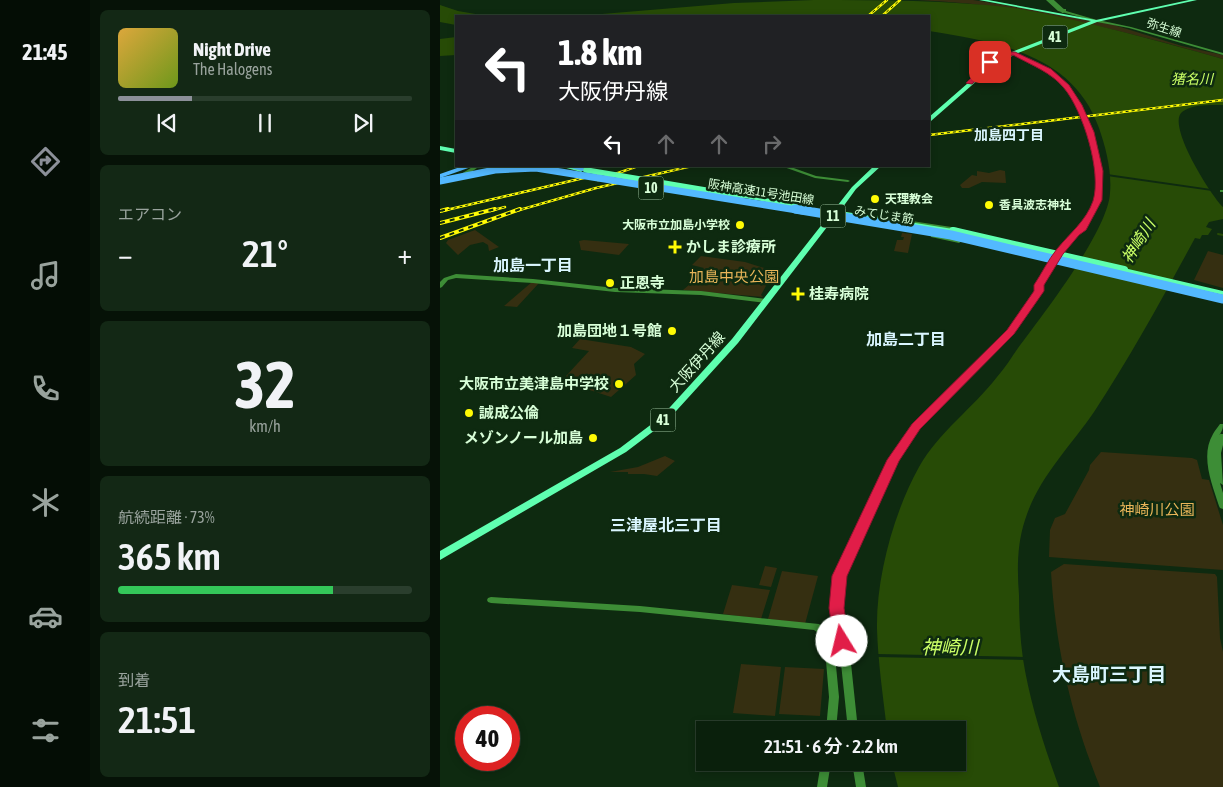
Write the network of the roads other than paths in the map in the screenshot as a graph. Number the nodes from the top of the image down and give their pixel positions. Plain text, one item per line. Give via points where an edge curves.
1 (981, 0) edge
2 (1051, 0) edge
3 (1196, 0) edge
4 (1159, 8) joint
5 (1061, 11) junction
6 (1095, 20) junction
7 (1013, 52) junction
8 (1223, 54) edge
9 (930, 119) edge
10 (440, 150) edge
11 (455, 152) edge
12 (469, 167) edge
13 (476, 167) edge
14 (497, 167) edge
15 (535, 167) edge
16 (551, 167) edge
17 (568, 167) edge
18 (785, 167) edge
19 (877, 167) edge
20 (566, 170) edge
21 (586, 170) junction
22 (440, 181) edge
23 (848, 181) dead end
24 (738, 199) junction
25 (833, 214) junction
26 (867, 220) junction
27 (950, 234) joint
28 (993, 237) junction
29 (993, 248) junction
30 (1059, 252) junction
31 (1052, 262) junction
32 (1122, 273) junction
33 (440, 286) edge
34 (1223, 298) edge
35 (766, 301) junction
36 (1223, 426) edge
37 (1223, 436) edge
38 (1223, 482) edge
39 (1223, 506) edge
40 (440, 556) edge
41 (491, 600) dead end
42 (832, 721) edge
43 (852, 721) edge
44 (825, 771) edge
45 (858, 771) edge
46 (822, 787) edge
47 (861, 787) edge

1 - 5 main road
2 - 5 street, bridge
3 - 4 main road, 41
4 - 6 main road, 41
5 - 6 main road
5 - 6 street, 弥生線
6 - 7 main road, 41
6 - 7 main road, 41
6 - 8 street, 弥生線
7 - 9 main road, 41 via 993,64
7 - 30 street via 1048,70 1066,87 1085,117 1097,157 1099,190 1096,206 1083,228
10 - 11 main road
12 - 22 highway
13 - 22 street
14 - 22 highway, bridge
15 - 20 main road, みてじま筋 / 10, bridge
16 - 34 highway, 阪神高速11号池田線 / 11, bridge via 971,236
17 - 21 main road, みてじま筋 / 10
18 - 23 street via 815,177
19 - 25 main road, 大阪伊丹線 / 41
20 - 21 highway
20 - 22 highway, bridge via 505,171
20 - 24 main road, みてじま筋 / 10, bridge
21 - 24 main road, みてじま筋 / 10, bridge
22 - 34 highway, 阪神高速11号池田線 / 11, bridge via 510,168 558,171 960,236
24 - 25 main road, みてじま筋 / 10
25 - 26 main road, みてじま筋 / 10
25 - 35 main road, 大阪伊丹線 / 41
26 - 27 main road, みてじま筋 / 10
26 - 28 street via 890,218
26 - 29 street
27 - 32 main road, みてじま筋 / 10, bridge
28 - 29 street
28 - 30 street
29 - 31 street
30 - 31 street
31 - 43 street via 1039,291 1011,332 906,439 852,545 840,576 837,608
32 - 34 main road, bridge via 1187,294
32 - 34 main road via 1200,287
33 - 35 street via 446,279 456,276 615,290 701,293
35 - 40 main road, 大阪伊丹線 / 41 via 668,416 644,436
36 - 39 street via 1210,453
37 - 38 street via 1217,454
41 - 42 street via 640,609 816,628 828,635 834,697
44 - 46 street
45 - 47 street

